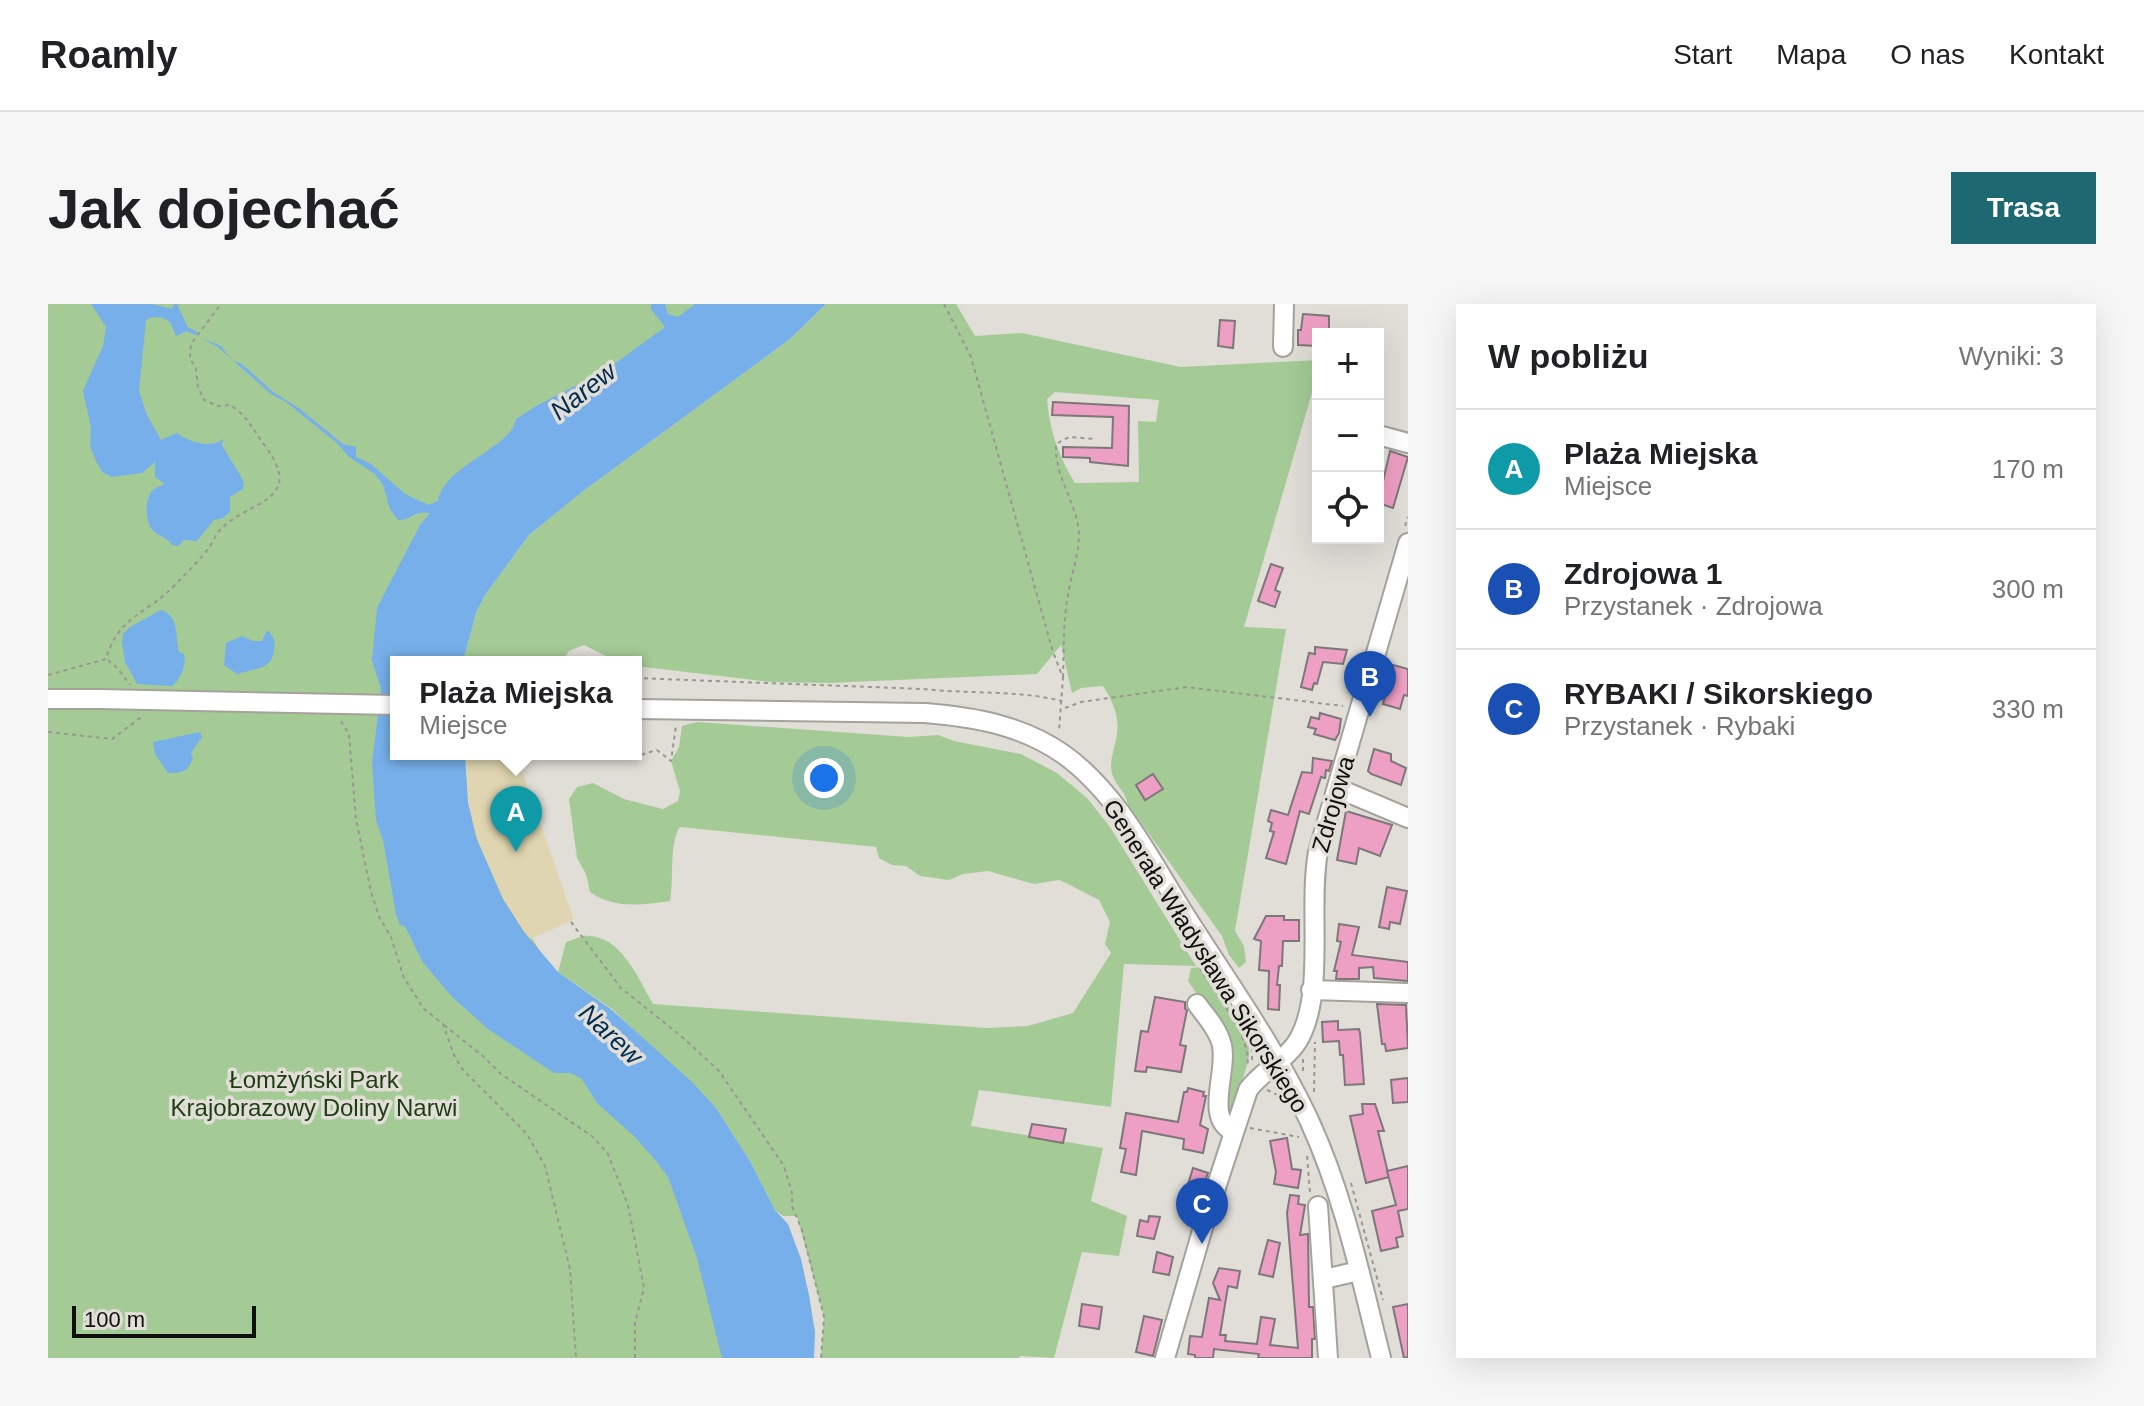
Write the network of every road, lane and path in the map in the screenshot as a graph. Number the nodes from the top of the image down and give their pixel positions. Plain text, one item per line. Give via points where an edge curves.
1 (221, 304) edge
2 (944, 304) edge
3 (1284, 304) edge
4 (1283, 347) dead end
5 (1384, 437) edge
6 (1096, 439) dead end
7 (1408, 443) edge
8 (1408, 543) edge
9 (48, 675) edge
10 (642, 678) edge
11 (1063, 678) junction
12 (48, 699) edge
13 (1063, 701) junction
14 (390, 705) edge
15 (1360, 708) junction
16 (642, 709) edge
17 (678, 709) junction
18 (1063, 709) junction
19 (152, 713) dead end
20 (338, 718) dead end
21 (48, 732) edge
22 (1051, 746) junction
23 (642, 754) edge
24 (1337, 788) junction
25 (1408, 818) edge
26 (571, 922) dead end
27 (1198, 961) dead end
28 (1311, 990) junction
29 (1408, 993) edge
30 (1197, 1004) dead end
31 (443, 1024) junction
32 (1315, 1043) dead end
33 (1277, 1061) junction
34 (1257, 1078) junction
35 (1314, 1095) dead end
36 (1283, 1101) dead end
37 (1294, 1125) dead end
38 (1238, 1129) junction
39 (1306, 1149) dead end
40 (1348, 1176) dead end
41 (1315, 1204) joint
42 (1359, 1271) junction
43 (1324, 1279) junction
44 (1385, 1305) dead end
45 (576, 1358) edge
46 (635, 1358) edge
47 (821, 1358) edge
48 (1165, 1358) edge
49 (1328, 1358) edge
50 (1381, 1358) edge

1 - 9 path via 191,344 198,387 204,400 230,405 251,423 276,460 280,477 275,491 220,530 173,587 130,619 115,635 106,659
2 - 11 path via 971,357
3 - 4 street
5 - 7 street
6 - 11 path via 1069,437 1056,444 1059,475 1077,517 1079,538 1067,597
8 - 15 street, Zdrojowa
10 - 13 path via 923,689
11 - 13 path
12 - 14 street, bridge
13 - 18 path
15 - 18 path via 1187,687
15 - 24 street, Zdrojowa
16 - 17 street, Generała Władysława Sikorskiego
17 - 22 street, Generała Władysława Sikorskiego via 946,715 995,723
17 - 23 path via 671,761 657,750
18 - 22 path
19 - 21 path via 112,739
20 - 31 path via 349,734 356,819 379,917 409,987
22 - 33 street, Generała Władysława Sikorskiego via 1088,775 1117,809
24 - 25 street
24 - 28 street, Zdrojowa via 1316,863
26 - 47 path via 621,988 719,1071 784,1166 824,1317
27 - 34 path via 1245,1042 1246,1070
28 - 29 street
28 - 33 street, Zdrojowa via 1301,1036
30 - 38 street via 1221,1042 1221,1123
31 - 45 path via 463,1070 527,1134 545,1166 570,1269
31 - 46 path via 501,1074 593,1137 608,1154 628,1205 644,1288 635,1323
32 - 35 path
33 - 34 street, Zdrojowa
33 - 42 street, Generała Władysława Sikorskiego via 1322,1151
34 - 36 path
34 - 38 street via 1248,1090
37 - 38 path via 1300,1137
38 - 48 street
39 - 41 path
40 - 44 path
41 - 43 street
42 - 43 street
42 - 50 street, Generała Władysława Sikorskiego
43 - 49 street

